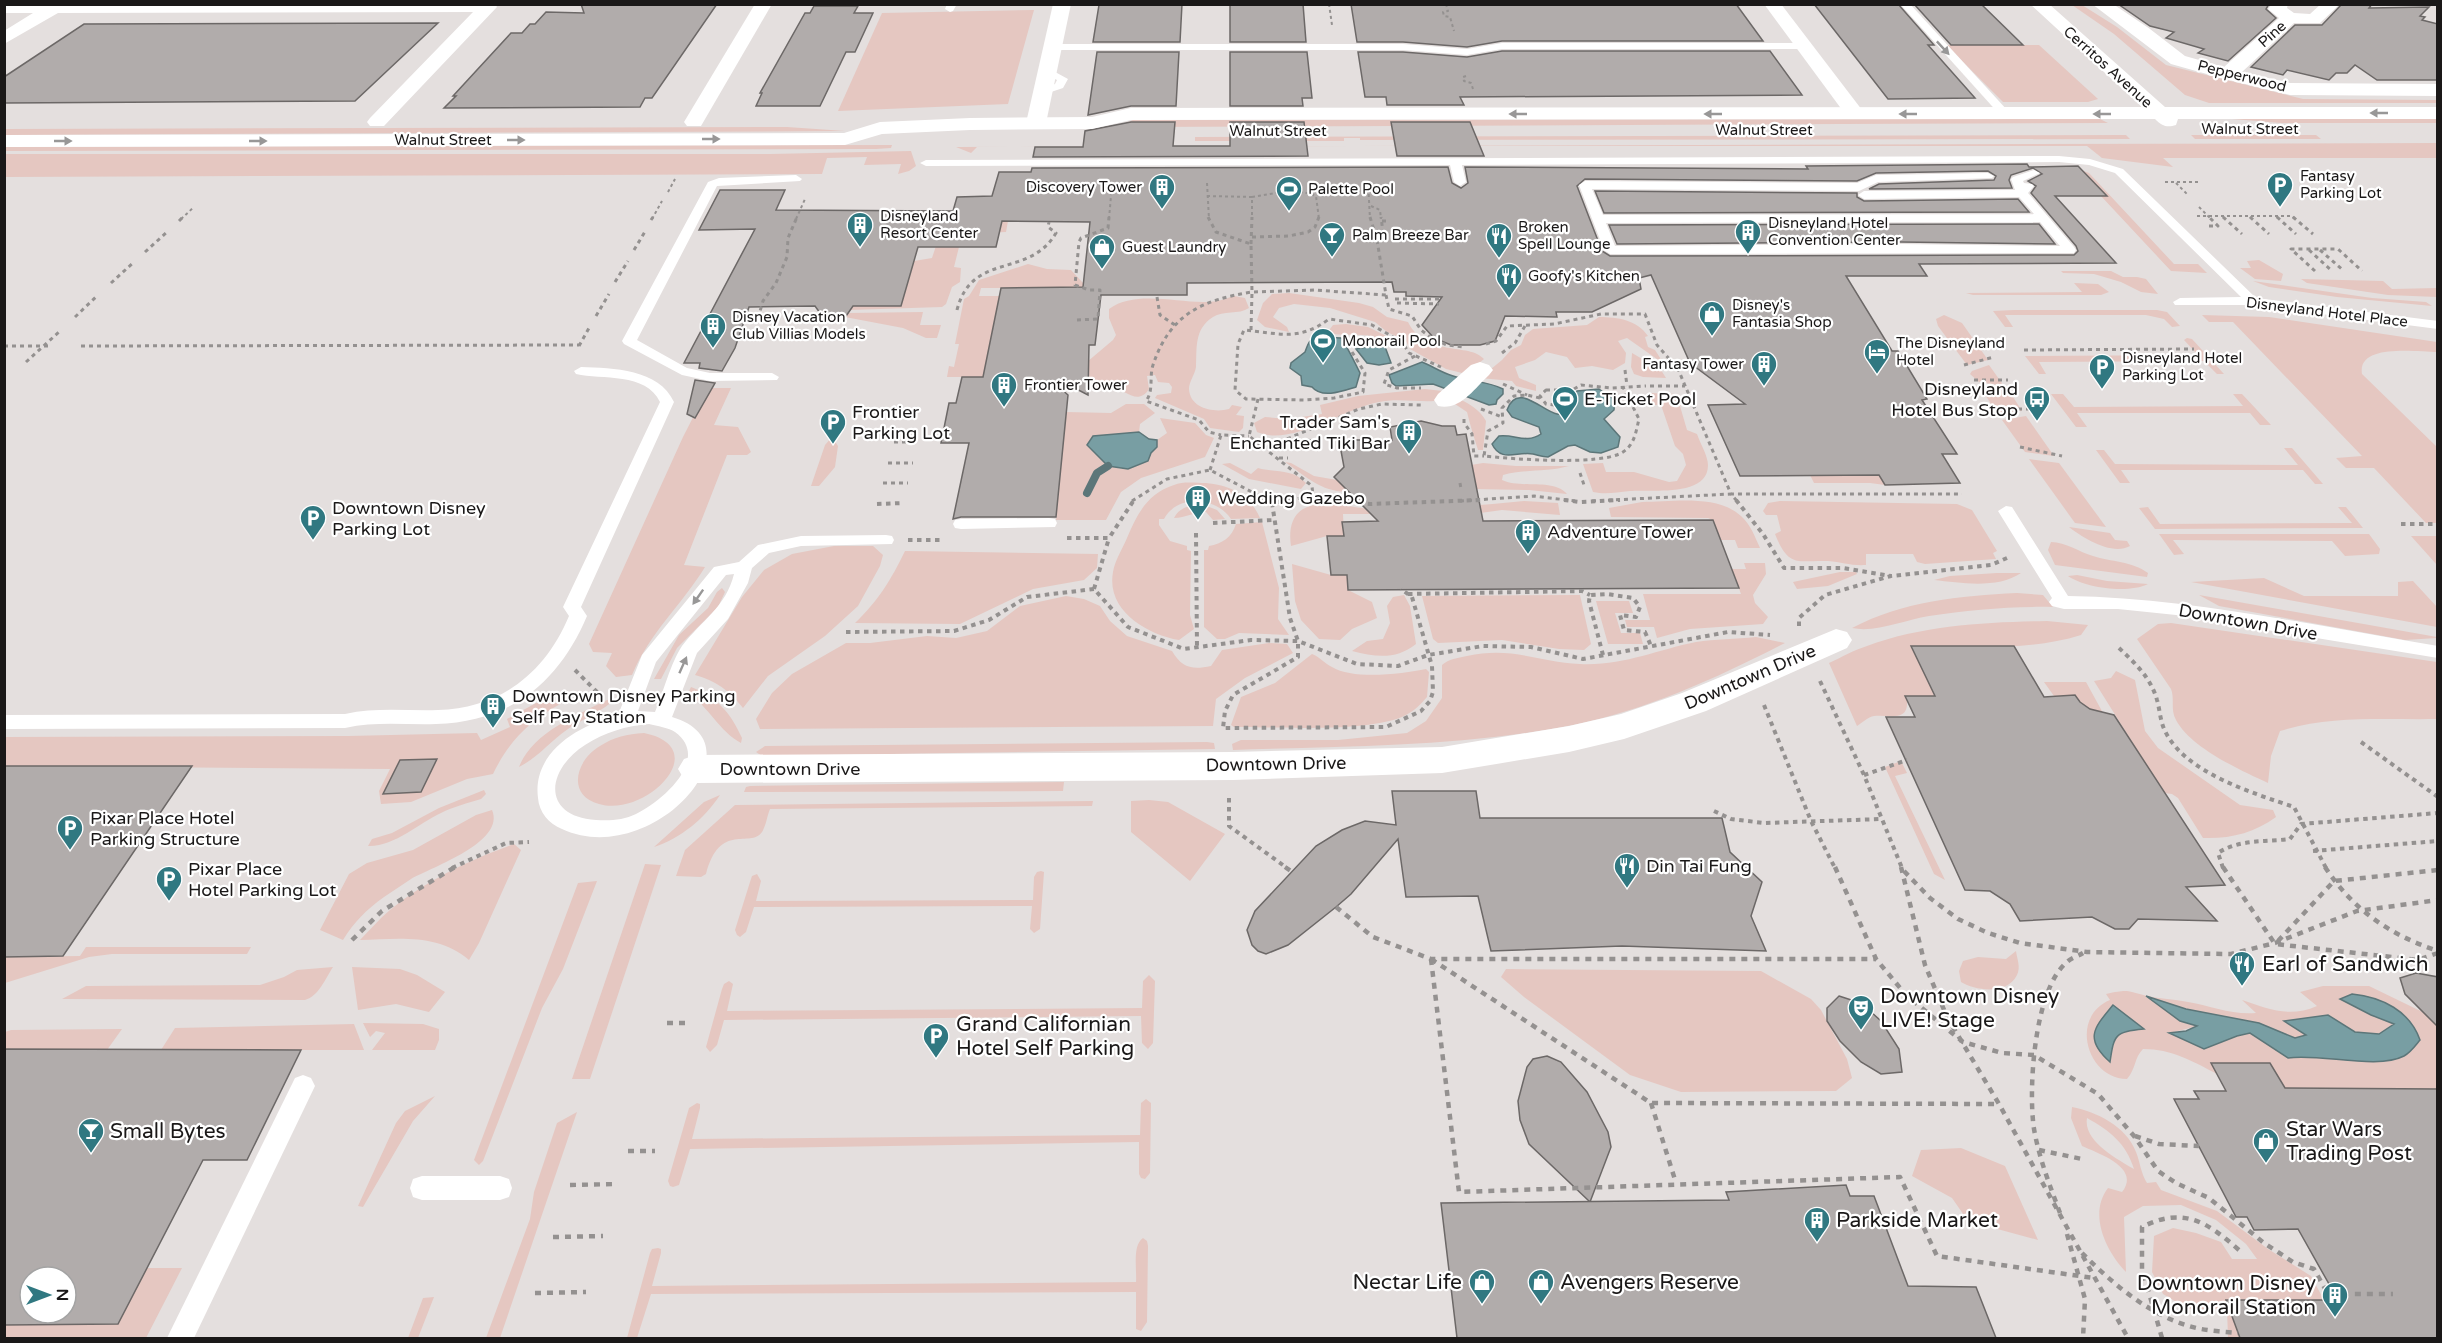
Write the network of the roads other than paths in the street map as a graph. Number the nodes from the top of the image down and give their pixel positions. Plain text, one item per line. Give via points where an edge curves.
1 (764, 4) edge
2 (1062, 4) edge
3 (1772, 4) edge
4 (1904, 4) edge
5 (2038, 4) edge
6 (2100, 4) edge
7 (2332, 4) edge
8 (56, 6) edge
9 (4, 8) edge
10 (2286, 11) edge
11 (4, 39) edge
12 (1802, 46) junction
13 (1053, 47) junction
14 (2228, 74) junction
15 (2438, 90) edge
16 (2004, 113) junction
17 (2438, 113) edge
18 (1855, 114) junction
19 (2161, 114) junction
20 (377, 122) junction
21 (694, 122) junction
22 (4, 123) edge
23 (1036, 123) junction
24 (1092, 123) junction
25 (880, 128) junction
26 (2438, 129) edge
27 (2179, 130) junction
28 (4, 141) edge
29 (1455, 160) junction
30 (926, 163) dead end
31 (1988, 176) dead end
32 (2038, 177) dead end
33 (796, 179) dead end
34 (1460, 182) dead end
35 (1862, 191) junction
36 (2022, 192) junction
37 (1880, 217) junction
38 (2043, 218) junction
39 (1598, 219) junction
40 (1900, 248) junction
41 (2252, 301) junction
42 (2180, 302) dead end
43 (2438, 325) edge
44 (1484, 366) road end
45 (581, 371) dead end
46 (772, 377) dead end
47 (1447, 400) road end
48 (2006, 511) dead end
49 (1049, 523) dead end
50 (961, 524) dead end
51 (886, 540) road end
52 (744, 566) junction
53 (1814, 644) road end
54 (2438, 652) edge
55 (627, 719) junction
56 (662, 719) junction
57 (4, 722) edge
58 (696, 769) junction
59 (303, 1086) dead end
60 (422, 1188) dead end
61 (500, 1188) dead end
62 (180, 1338) edge

1 - 21 street
2 - 13 street
3 - 12 street
4 -> 16 lane
5 - 19 street, Cerritos Avenue
6 - 14 street, Pepperwood via 2178,60
7 - 10 street, Pine via 2314,19
8 - 9 street
8 - 11 street
8 - 20 street via 488,6
10 - 14 street, Pine
12 - 13 lane via 1502,46 1467,52 1403,46
12 - 18 street
13 - 23 street
14 - 15 street, Pepperwood via 2290,89
16 -> 18 street, Walnut Street
19 -> 16 street, Walnut Street
17 -> 19 street, Walnut Street
18 -> 24 street, Walnut Street via 1131,114
19 - 27 street, Cerritos Avenue
20 - 21 street, Walnut Street
20 - 22 street, Walnut Street
21 - 25 street, Walnut Street via 850,122
23 - 24 street, Walnut Street
23 - 25 street, Walnut Street
24 - 27 street, Walnut Street via 1128,132
28 -> 25 street, Walnut Street via 845,139
26 - 27 street, Walnut Street
29 - 30 lane
29 - 34 lane
29 - 41 lane via 2079,161 2119,171
31 - 35 lane via 1876,179
32 - 36 lane
33 - 46 lane via 712,184 628,341 682,371 710,377
35 - 36 lane
35 - 37 lane
35 - 39 lane via 1585,185
36 - 38 lane
37 - 38 lane
37 - 39 lane
37 - 40 lane
38 - 40 lane via 2070,250
39 - 40 lane via 1610,250
41 - 42 lane, Disneyland Hotel Place
41 - 43 lane, Disneyland Hotel Place
44 - 47 street
45 - 57 lane via 622,374 661,389 668,402 572,607 578,616 565,645 533,682 516,693 495,705 440,717
48 - 54 lane, Downtown Drive via 2061,602 2176,609
49 - 50 lane
51 - 52 lane via 801,541 764,549
52 -> 55 lane via 720,571 667,634 648,660
56 -> 52 lane via 689,650 722,615 740,583
53 - 58 street, Downtown Drive via 1748,679 1624,726 1442,760 1233,766
55 - 56 lane
55 - 58 lane via 583,736 552,766 546,786 548,803 556,816 585,829 638,823 675,800 689,785
56 - 58 lane via 692,737 698,752
59 - 62 lane
60 - 61 lane

